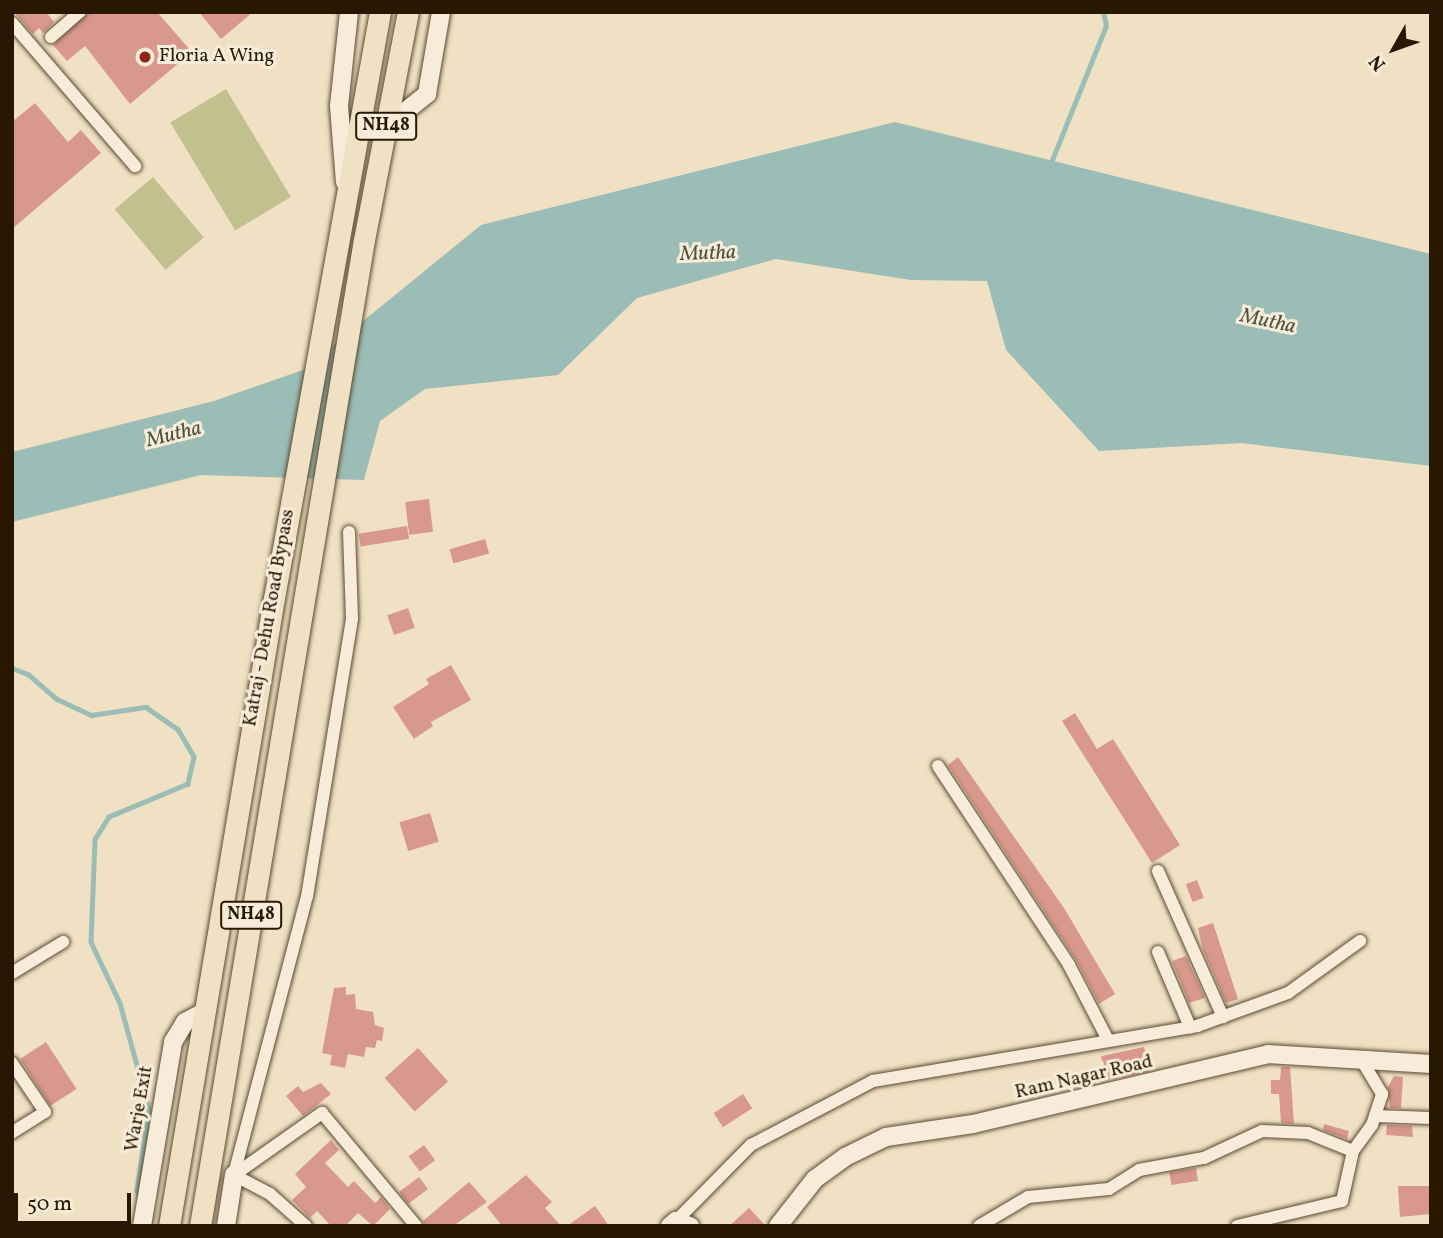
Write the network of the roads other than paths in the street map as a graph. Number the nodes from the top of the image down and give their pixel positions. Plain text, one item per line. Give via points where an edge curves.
1 (349, 12) edge
2 (380, 12) edge
3 (408, 12) edge
4 (441, 12) edge
5 (75, 14) edge
6 (12, 23) edge
7 (51, 37) dead end
8 (386, 127) junction
9 (135, 166) dead end
10 (346, 185) junction
11 (349, 532) dead end
12 (938, 766) dead end
13 (1158, 871) dead end
14 (1360, 941) dead end
15 (63, 942) dead end
16 (1158, 952) dead end
17 (12, 973) edge
18 (202, 1013) junction
19 (1223, 1017) junction
20 (1189, 1027) junction
21 (1108, 1040) junction
22 (1361, 1059) junction
23 (12, 1063) edge
24 (1431, 1064) edge
25 (1375, 1116) junction
26 (1431, 1118) edge
27 (12, 1133) edge
28 (1353, 1151) junction
29 (234, 1175) junction
30 (206, 1186) junction
31 (679, 1224) edge
32 (142, 1226) edge
33 (169, 1226) edge
34 (200, 1226) edge
35 (226, 1226) edge
36 (306, 1226) edge
37 (416, 1226) edge
38 (778, 1226) edge
39 (979, 1226) edge
40 (1237, 1226) edge

1 - 10 street via 339,106
2 - 10 highway, Katraj - Dehu Road Bypass / NH48
3 - 8 highway, Katraj - Dehu Road Bypass / NH48
4 - 8 street via 426,94
5 - 7 street
6 - 9 street
8 - 30 highway, Katraj - Dehu Road Bypass / NH48
10 - 18 highway, Katraj - Dehu Road Bypass / NH48
11 - 29 street via 352,619 307,896
12 - 21 street via 1069,964
13 - 19 street
14 - 19 street via 1288,993
15 - 17 street
16 - 20 street
18 - 32 street, Warje Exit via 177,1029 173,1042
18 - 33 highway, Katraj - Dehu Road Bypass / NH48
19 - 20 street
20 - 21 street
21 - 31 street via 873,1081 751,1145
22 - 24 street, Ram Nagar Road
22 - 25 street via 1382,1094
22 - 38 street, Ram Nagar Road via 1268,1054 973,1124 886,1137 845,1157 815,1180
23 - 27 street via 45,1112
25 - 26 street
25 - 28 street
28 - 39 street via 1308,1133 1262,1131 1204,1158 1139,1170 1109,1189 1028,1197
28 - 40 street via 1342,1201
29 - 30 street
29 - 35 street
29 - 36 street via 262,1188
29 - 37 street via 322,1113
30 - 34 highway, Katraj - Dehu Road Bypass / NH48

